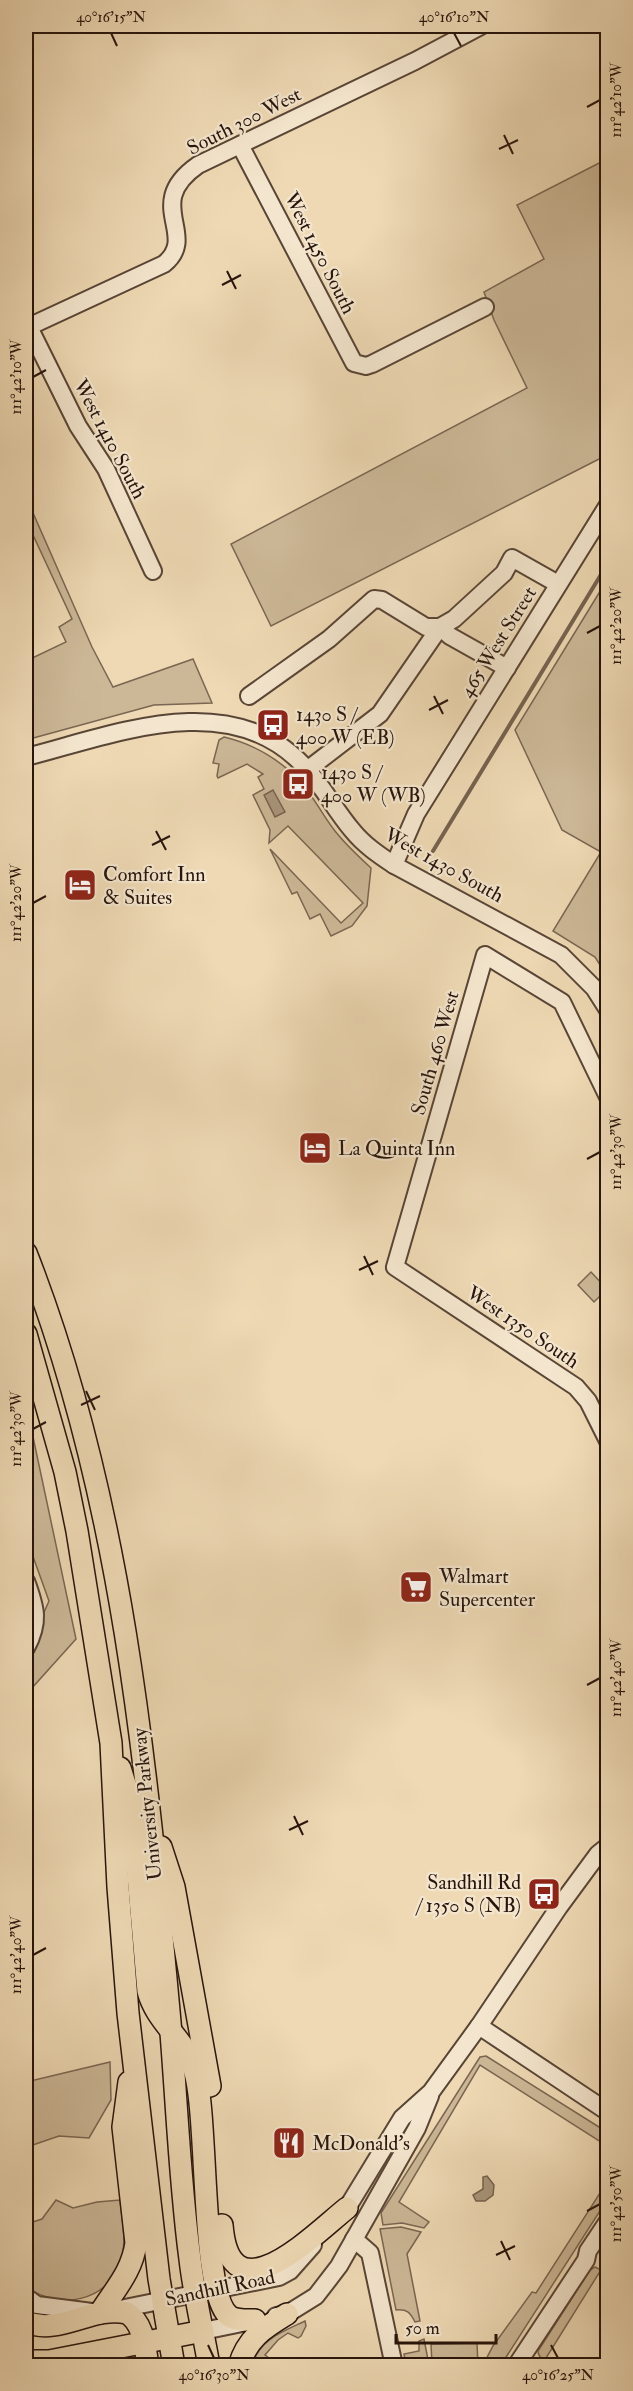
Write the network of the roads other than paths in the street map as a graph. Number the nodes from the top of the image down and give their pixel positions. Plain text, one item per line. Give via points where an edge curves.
1 (481, 26) edge
2 (240, 145) junction
3 (485, 307) dead end
4 (27, 327) edge
5 (608, 505) edge
6 (153, 571) dead end
7 (558, 584) junction
8 (440, 627) junction
9 (507, 668) junction
10 (249, 696) dead end
11 (26, 758) edge
12 (307, 770) junction
13 (394, 865) junction
14 (608, 1010) edge
15 (608, 1096) edge
16 (26, 1253) edge
17 (395, 1267) joint
18 (26, 1334) edge
19 (602, 1411) edge
20 (608, 1441) edge
21 (26, 1581) edge
22 (26, 1648) edge
23 (111, 1743) junction
24 (149, 1808) junction
25 (608, 1846) edge
26 (479, 2026) junction
27 (170, 2031) junction
28 (133, 2049) junction
29 (431, 2092) junction
30 (608, 2112) edge
31 (347, 2208) junction
32 (608, 2221) edge
33 (354, 2240) junction
34 (206, 2292) junction
35 (26, 2297) edge
36 (163, 2301) junction
37 (100, 2313) junction
38 (287, 2314) junction
39 (255, 2320) junction
40 (26, 2322) edge
41 (203, 2331) junction
42 (169, 2337) junction
43 (144, 2342) junction
44 (26, 2361) edge
45 (57, 2363) edge
46 (86, 2366) edge
47 (116, 2366) edge
48 (148, 2366) edge
49 (174, 2366) edge
50 (209, 2366) edge
51 (239, 2366) edge
52 (394, 2366) edge
53 (516, 2366) edge

1 - 2 street, South 300 West
2 - 3 street, West 1450 South via 350,357 359,365 372,364
2 - 4 street, South 300 West via 198,165 179,182 171,207 178,239 172,258
4 - 6 street, West 1410 South via 78,426 106,469
5 - 7 street, 465 West Street
7 - 8 street via 512,558 504,573
7 - 9 street, 465 West Street
8 - 9 street
8 - 10 street via 426,627 374,598 329,639
8 - 12 street via 380,714
9 - 13 street, 465 West Street via 416,814
11 - 12 street, West 1430 South via 171,722 208,721 256,733 287,750
12 - 13 street, West 1430 South via 352,831
13 - 14 street, West 1430 South via 561,955 594,988
15 - 17 street, South 460 West via 562,1002 485,955
16 - 24 main road, University Parkway via 73,1391 104,1515
17 - 19 street, West 1350 South via 576,1387
18 - 23 main road, University Parkway via 67,1482
19 - 20 street, West 1350 South
21 - 22 street via 35,1606 34,1632
23 - 27 main road via 132,1806 148,1991 155,2010
23 - 28 main road, University Parkway via 118,1887
24 - 27 main road, University Parkway
24 - 31 main road via 174,1887 210,2077 223,2242 228,2255 247,2270 266,2268
25 - 26 street, Sandhill Road via 559,1906
26 - 29 street, Sandhill Road
26 - 30 street
27 - 34 main road, University Parkway via 187,2229
28 - 36 main road, University Parkway
28 - 37 main road via 123,2127 136,2243 127,2275
29 - 31 street, Sandhill Road via 402,2118
29 - 33 street, Sandhill Road via 417,2128
31 - 34 street, Sandhill Road via 290,2271 279,2277
32 - 53 street
33 - 38 street, Sandhill Road via 316,2296
33 - 52 street via 370,2253
34 - 36 street, Sandhill Road
34 - 39 main road via 220,2302 229,2316
34 - 41 main road, University Parkway
35 - 37 street, Sandhill Road via 37,2305
36 - 37 street, Sandhill Road
36 - 42 main road, University Parkway
37 - 40 main road via 61,2325
37 - 43 main road via 132,2316
38 - 39 street, Sandhill Road
38 - 51 main road via 254,2336
39 - 41 street, Sandhill Road
41 - 42 main road, Sandhill Road
41 - 50 main road, University Parkway
42 - 43 main road, Sandhill Road
42 - 49 main road
43 - 45 main road, Sandhill Road
43 - 48 main road
44 - 45 main road, Sandhill Road
46 - 47 main road via 104,2362

